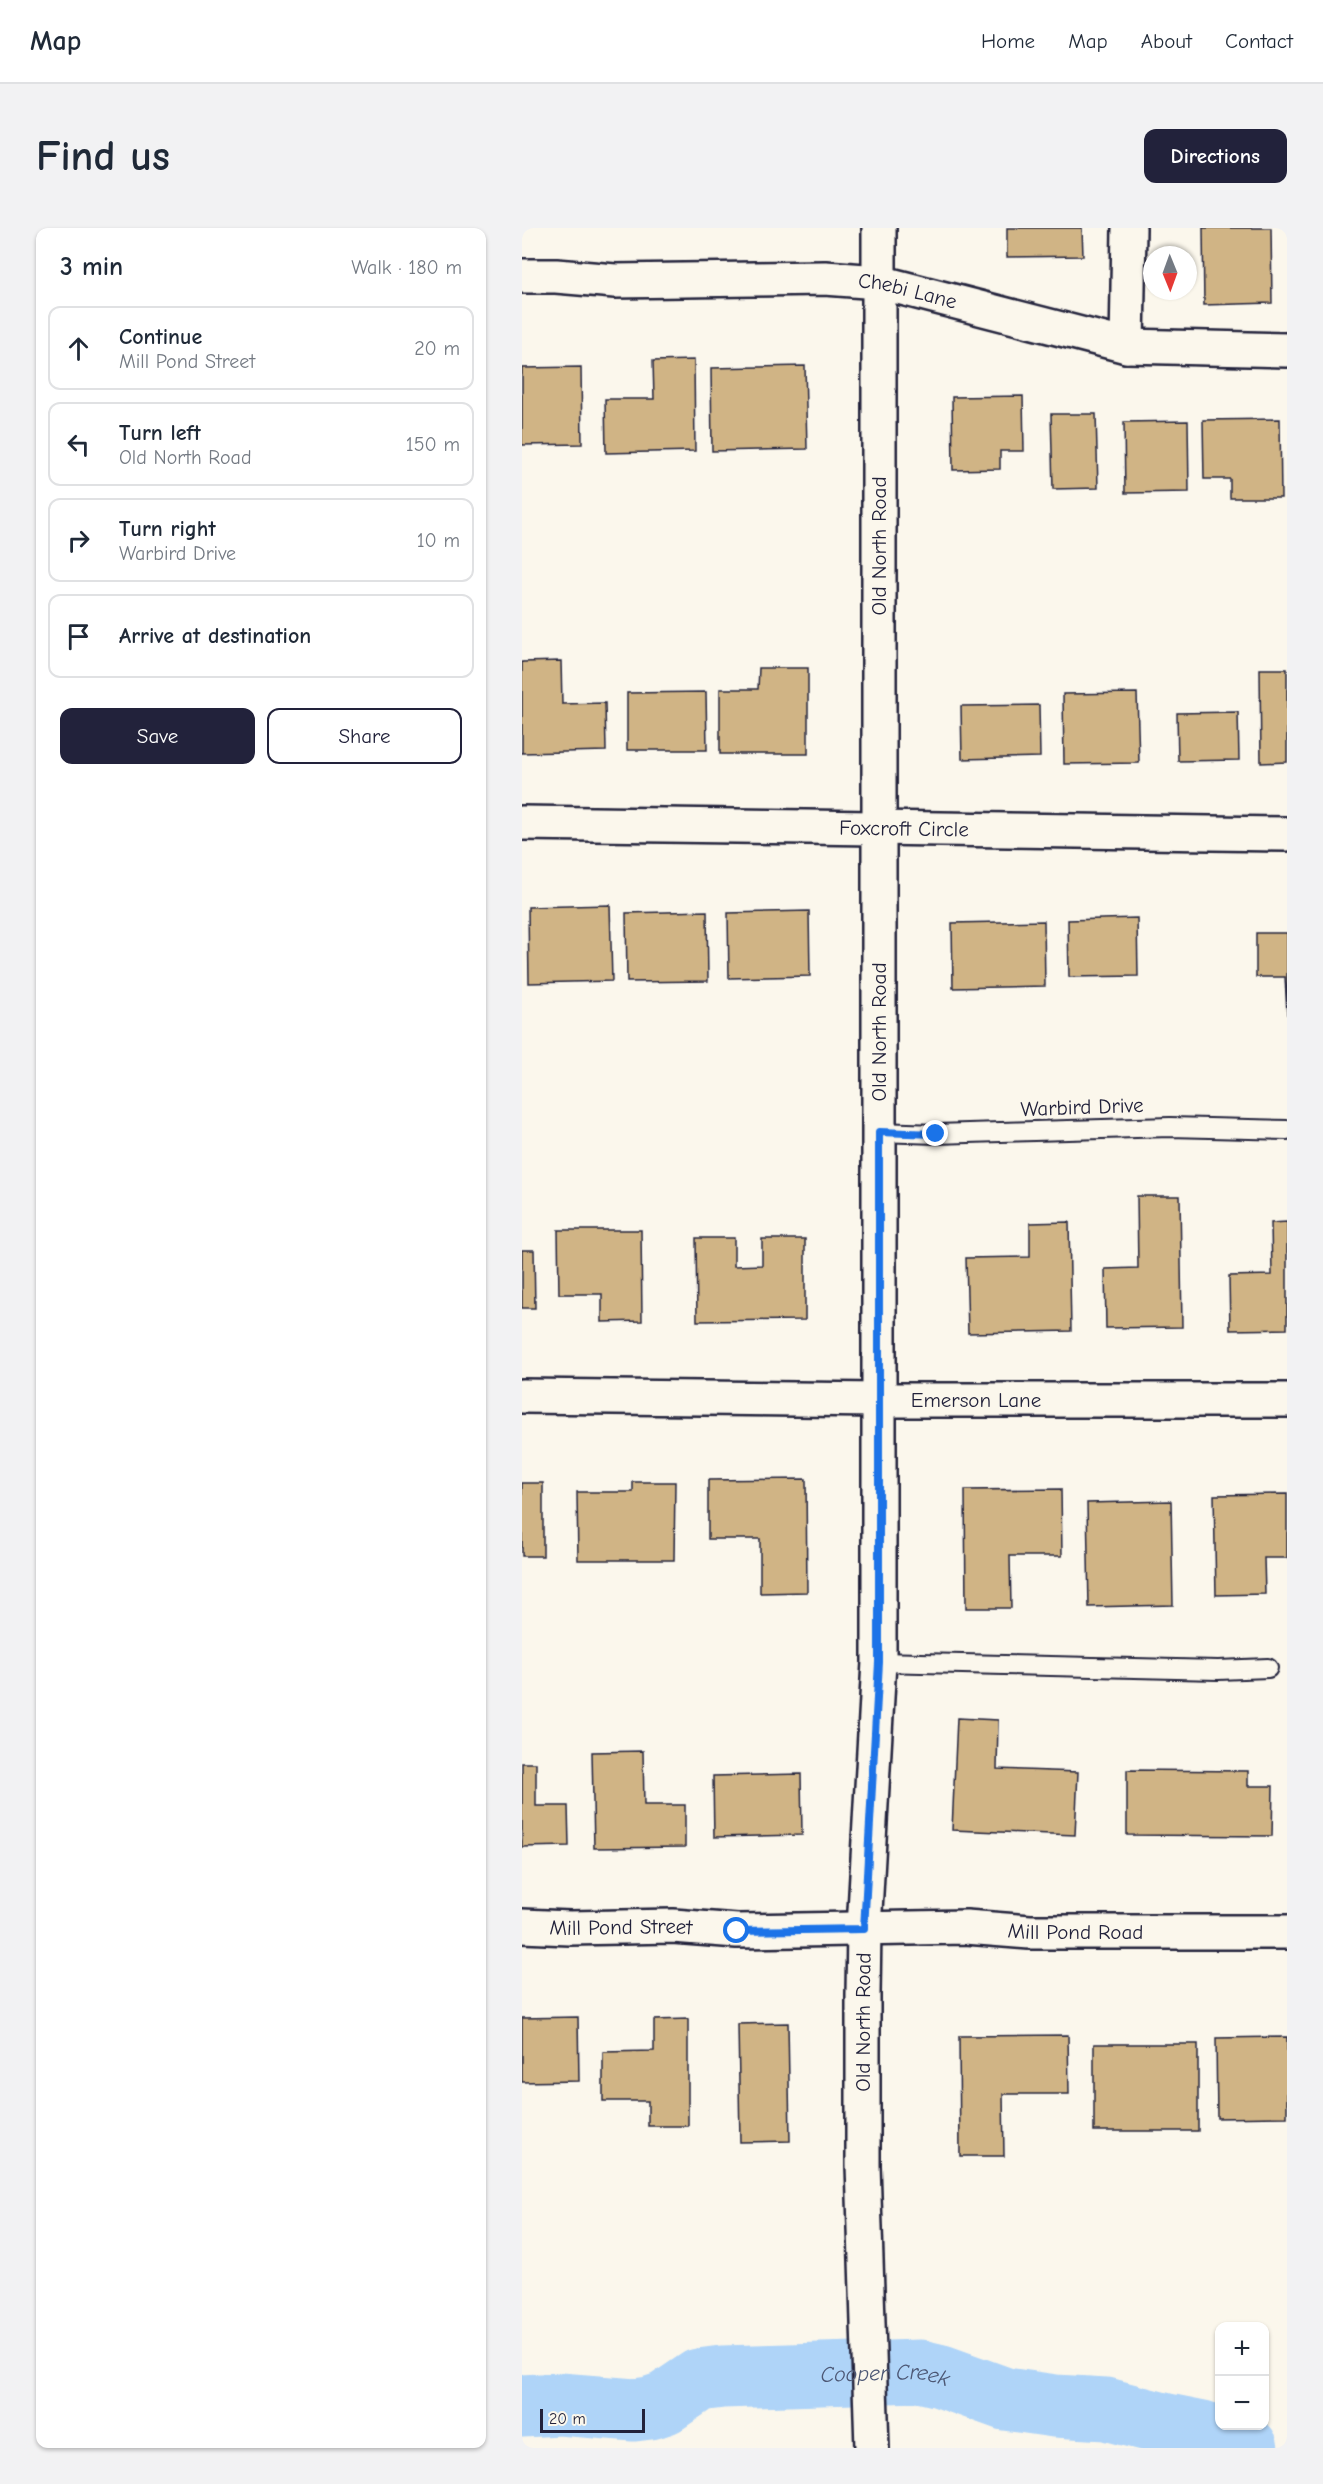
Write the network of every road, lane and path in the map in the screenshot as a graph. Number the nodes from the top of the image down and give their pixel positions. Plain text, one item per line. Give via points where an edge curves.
1 (879, 228) edge
2 (1130, 228) edge
3 (522, 276) edge
4 (879, 282) junction
5 (1127, 346) junction
6 (1287, 350) edge
7 (522, 823) edge
8 (879, 829) junction
9 (1287, 834) edge
10 (1287, 1130) edge
11 (879, 1132) junction
12 (522, 1396) edge
13 (879, 1400) junction
14 (1287, 1400) edge
15 (879, 1662) junction
16 (1268, 1668) dead end
17 (522, 1926) edge
18 (864, 1929) junction
19 (1287, 1932) edge
20 (872, 2448) edge

1 - 4 street, Old North Road
2 - 5 street
3 - 4 street, Chebi Lane via 615,281 825,278
4 - 5 street, Chebi Lane
4 - 8 street, Old North Road
5 - 6 street, Chebi Lane
7 - 8 street, Foxcroft Circle
8 - 9 street, Foxcroft Circle
8 - 11 street, Old North Road
10 - 11 lane, Warbird Drive via 1170,1127
11 - 13 street, Old North Road
12 - 13 street, Emerson Lane
13 - 14 street, Emerson Lane
13 - 15 street, Old North Road
15 - 16 lane
15 - 18 street, Old North Road
17 - 18 street, Mill Pond Street via 673,1926 737,1931
18 - 19 street, Mill Pond Road
18 - 20 street, Old North Road via 863,2165

